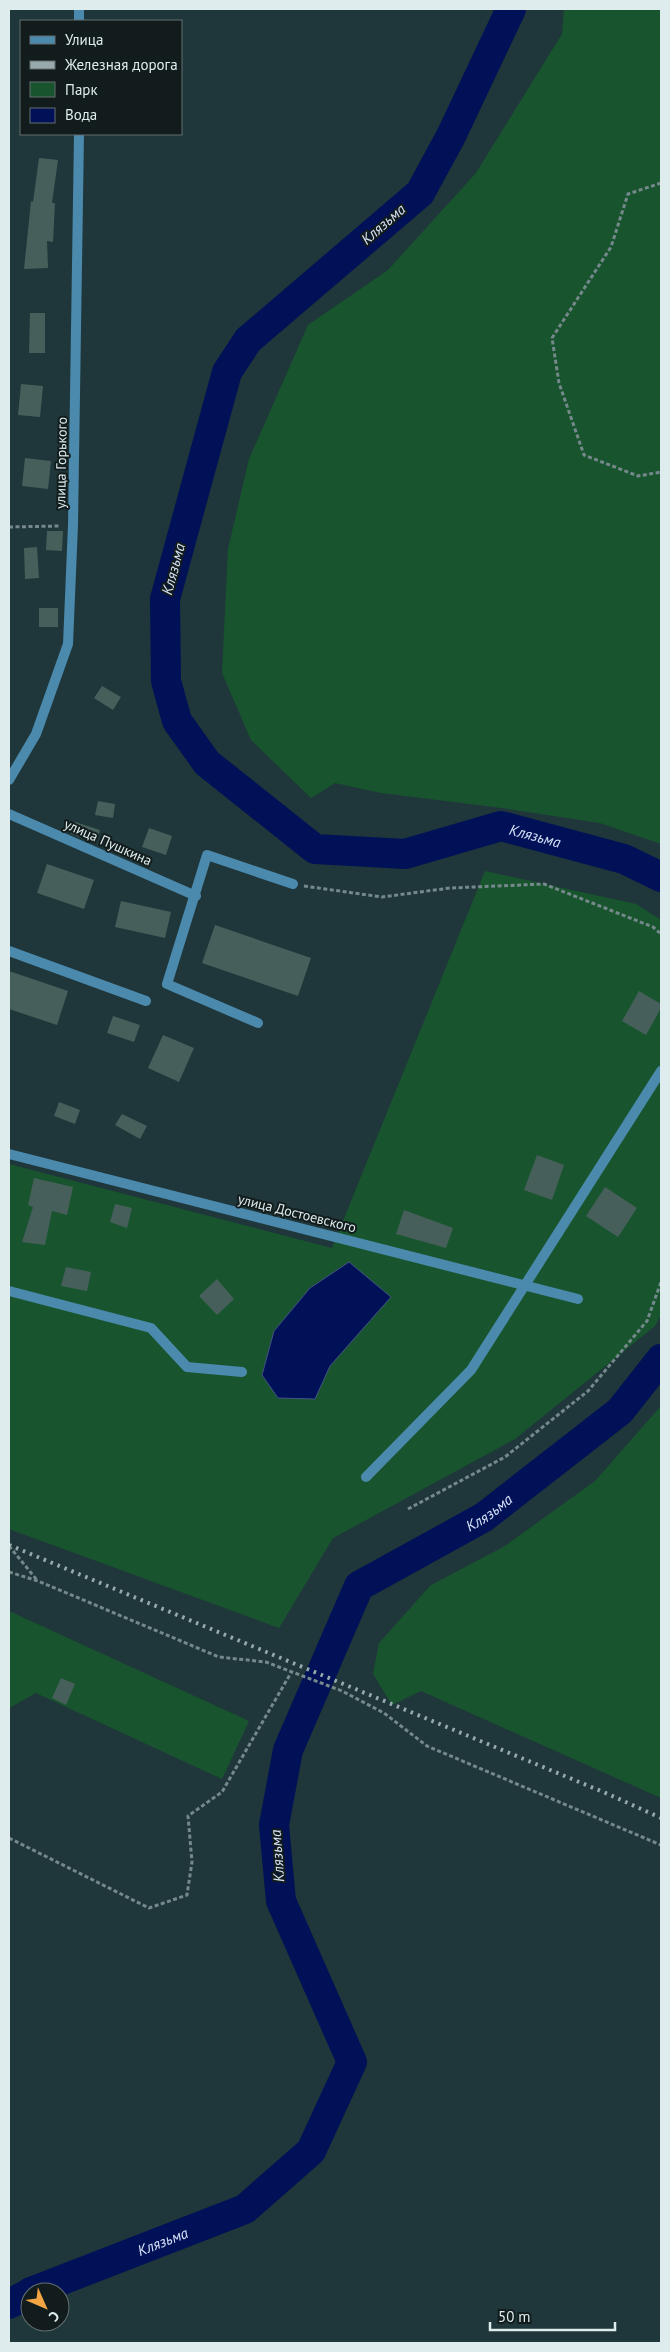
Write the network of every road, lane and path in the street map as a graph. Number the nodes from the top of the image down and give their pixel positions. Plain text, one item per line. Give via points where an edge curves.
1 (79, 135) edge
2 (661, 183) edge
3 (661, 472) edge
4 (73, 525) junction
5 (9, 527) edge
6 (9, 780) edge
7 (9, 814) edge
8 (293, 884) joint
9 (196, 896) junction
10 (661, 934) edge
11 (9, 951) edge
12 (146, 1002) dead end
13 (258, 1023) dead end
14 (661, 1071) edge
15 (9, 1154) edge
16 (661, 1282) edge
17 (526, 1285) junction
18 (9, 1291) edge
19 (578, 1299) dead end
20 (242, 1372) dead end
21 (366, 1476) dead end
22 (408, 1509) dead end
23 (9, 1546) edge
24 (9, 1572) edge
25 (38, 1580) junction
26 (292, 1671) junction
27 (9, 1838) edge
28 (661, 1845) edge

1 - 4 street, улица Горького
2 - 3 path via 628,194 611,247 552,338 558,383 584,456 638,476
4 - 5 path
4 - 6 street, улица Горького via 68,644 36,734
7 - 9 street, улица Пушкина
8 - 9 street via 208,855
8 - 10 path via 382,897 450,888 544,884 653,927
9 - 13 street via 167,984
11 - 12 street
14 - 17 street
15 - 17 street, улица Достоевского
16 - 22 path via 647,1321 588,1391 505,1457
17 - 19 street, улица Достоевского
17 - 21 street via 471,1370
18 - 20 street via 151,1328 187,1367
23 - 25 path
24 - 25 path
25 - 26 path via 218,1657 266,1662
26 - 27 path via 222,1792 188,1816 192,1862 187,1895 149,1908
26 - 28 path via 384,1712 427,1746

